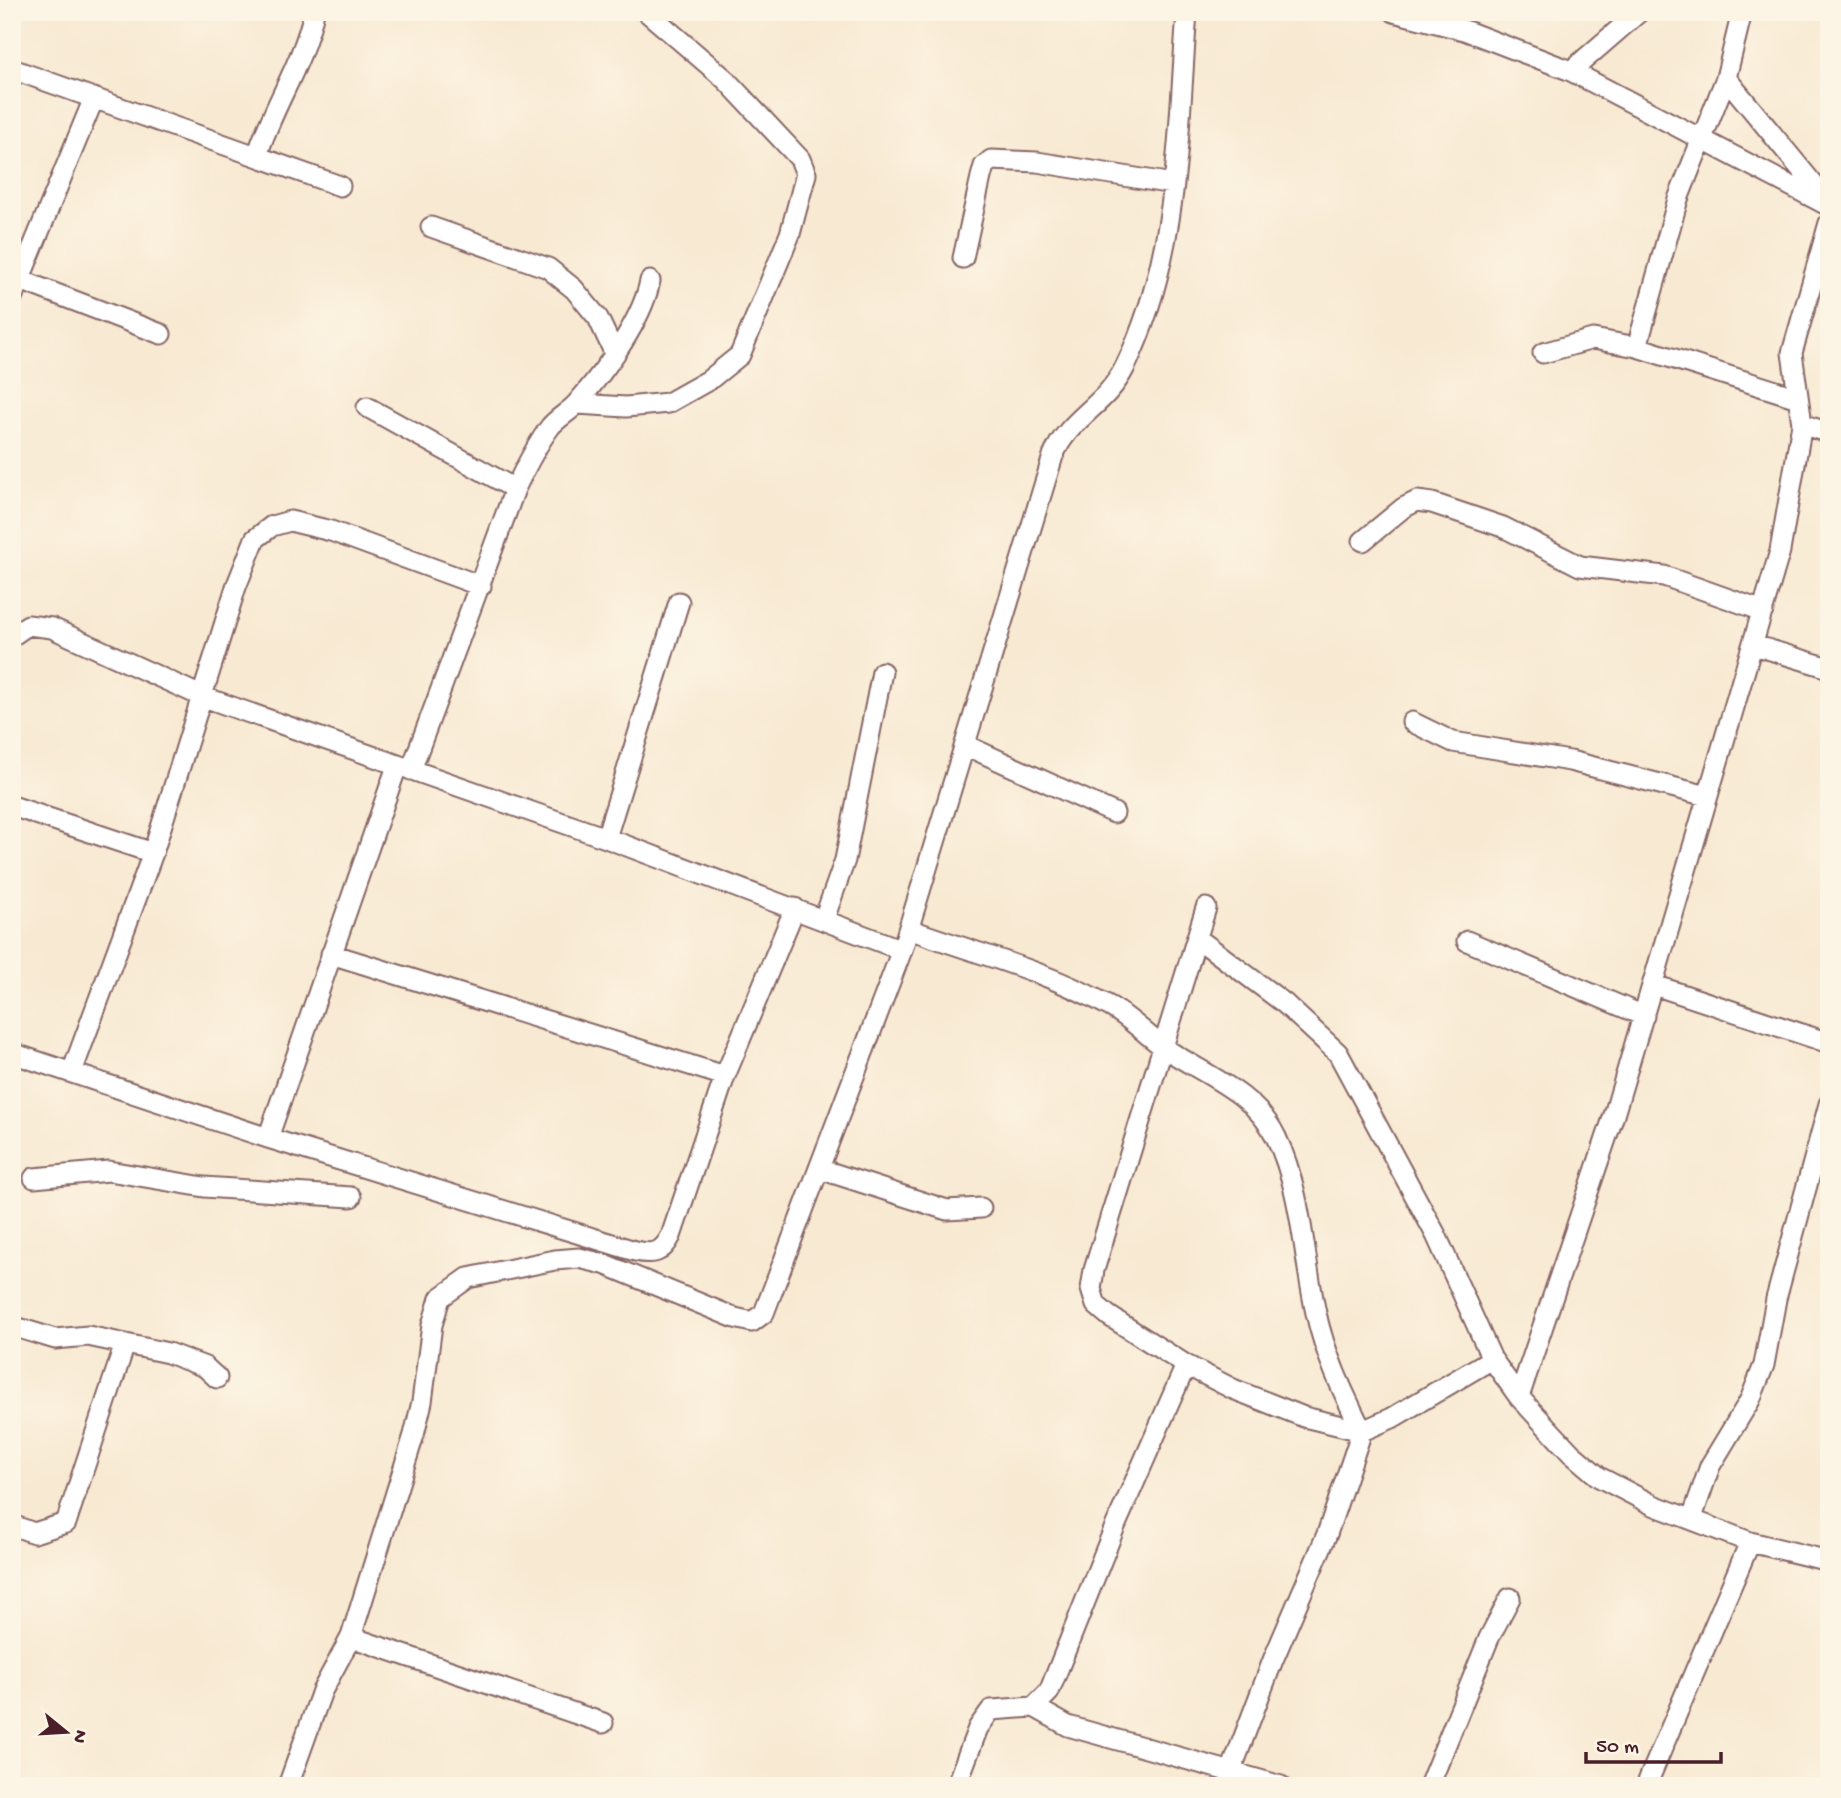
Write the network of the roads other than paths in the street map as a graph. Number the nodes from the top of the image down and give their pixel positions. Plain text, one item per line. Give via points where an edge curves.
1 (314, 12) edge
2 (647, 12) edge
3 (1188, 12) edge
4 (1394, 12) edge
5 (1639, 12) edge
6 (1742, 12) edge
7 (12, 69) edge
8 (1571, 71) junction
9 (1726, 78) junction
10 (94, 98) junction
11 (1701, 138) junction
12 (257, 156) junction
13 (1173, 184) junction
14 (340, 186) dead end
15 (1829, 204) edge
16 (1829, 223) edge
17 (431, 227) dead end
18 (963, 258) dead end
19 (650, 281) dead end
20 (16, 289) edge
21 (161, 334) dead end
22 (1637, 347) junction
23 (614, 352) junction
24 (1543, 353) dead end
25 (1798, 398) junction
26 (577, 404) junction
27 (367, 407) dead end
28 (1802, 424) junction
29 (1829, 433) edge
30 (515, 489) junction
31 (1363, 541) dead end
32 (481, 586) junction
33 (679, 602) dead end
34 (1763, 611) junction
35 (12, 636) edge
36 (1754, 645) junction
37 (1829, 668) edge
38 (882, 672) dead end
39 (201, 696) junction
40 (1412, 722) dead end
41 (965, 746) junction
42 (404, 768) junction
43 (1707, 796) junction
44 (12, 806) edge
45 (1114, 813) dead end
46 (606, 838) junction
47 (153, 853) junction
48 (795, 908) junction
49 (1206, 908) dead end
50 (824, 919) junction
51 (909, 929) junction
52 (1197, 938) junction
53 (1466, 941) dead end
54 (902, 950) junction
55 (331, 954) junction
56 (1654, 985) junction
57 (1644, 1016) junction
58 (1829, 1043) edge
59 (1164, 1048) junction
60 (12, 1053) edge
61 (72, 1072) junction
62 (725, 1076) junction
63 (1829, 1104) edge
64 (268, 1138) junction
65 (820, 1169) junction
66 (34, 1178) dead end
67 (351, 1197) dead end
68 (981, 1208) dead end
69 (12, 1326) edge
70 (125, 1344) junction
71 (1492, 1359) junction
72 (1186, 1365) junction
73 (217, 1378) dead end
74 (1519, 1397) junction
75 (1362, 1431) junction
76 (1692, 1518) junction
77 (12, 1525) edge
78 (1750, 1542) junction
79 (1829, 1561) edge
80 (1510, 1598) dead end
81 (351, 1637) junction
82 (1034, 1707) junction
83 (603, 1723) dead end
84 (1231, 1771) junction
85 (288, 1786) edge
86 (956, 1786) edge
87 (1281, 1786) edge
88 (1429, 1786) edge
89 (1646, 1786) edge

1 - 12 street via 296,73 275,109
2 - 26 street via 725,79 800,159 806,174 790,234 740,355 709,380 668,403 626,407
3 - 13 street
4 - 8 street via 1464,30
5 - 8 street
6 - 9 street
7 - 10 street
8 - 11 street
9 - 11 street
9 - 15 street
10 - 12 street
10 - 20 street
11 - 15 street
11 - 22 street via 1678,199
12 - 14 street
13 - 18 street via 1037,162 991,160 984,166
13 - 41 street via 1159,281 1144,325 1115,387 1061,436
16 - 25 street via 1792,353
17 - 23 street via 548,268 574,289 598,318
19 - 23 street via 646,302
20 - 21 street
22 - 24 street via 1593,339
22 - 25 street
23 - 26 street
25 - 28 street
26 - 30 street via 552,425
27 - 30 street
28 - 29 street
28 - 34 street via 1780,551
30 - 32 street
31 - 34 street via 1417,501 1432,503 1503,527 1580,566 1664,576
32 - 39 street via 331,530 290,521 272,526 256,539
32 - 42 street
33 - 46 street
34 - 36 street
35 - 39 street via 28,625 52,628
36 - 37 street
36 - 43 street
38 - 50 street via 845,860
39 - 42 street
39 - 47 street
40 - 43 street via 1453,742 1570,761
41 - 45 street
41 - 51 street
42 - 46 street
42 - 55 street
43 - 56 street
44 - 47 street
46 - 48 street
47 - 61 street
48 - 50 street
48 - 62 street
49 - 52 street
50 - 54 street
51 - 54 street
51 - 59 street via 1110,1007
52 - 59 street
52 - 71 street via 1284,1003 1338,1053 1436,1235
53 - 57 street
54 - 65 street
55 - 62 street
55 - 64 street
56 - 57 street
56 - 58 street
57 - 74 street
59 - 72 street via 1091,1290 1096,1304 1109,1316
59 - 75 street via 1240,1095 1261,1114 1276,1137 1296,1201 1327,1357
60 - 61 street
61 - 64 street
62 - 64 street via 671,1236 656,1253 635,1251
63 - 76 street via 1776,1299 1764,1365 1750,1400 1710,1466
65 - 68 street via 947,1210
65 - 81 street via 772,1296 764,1313 752,1322 579,1258 468,1278 440,1298 414,1436
66 - 67 street via 109,1171 204,1187
69 - 70 street via 55,1339 88,1336
70 - 73 street via 168,1353 205,1367
70 - 77 street via 66,1523 34,1533
71 - 74 street
71 - 75 street
72 - 75 street via 1304,1417
72 - 82 street via 1049,1692
74 - 76 street via 1599,1477 1653,1505
75 - 84 street via 1327,1534
76 - 78 street
78 - 79 street
78 - 89 street
80 - 88 street
81 - 83 street
81 - 85 street via 322,1691
82 - 84 street via 1068,1726
82 - 86 street via 992,1710 978,1728
84 - 87 street

